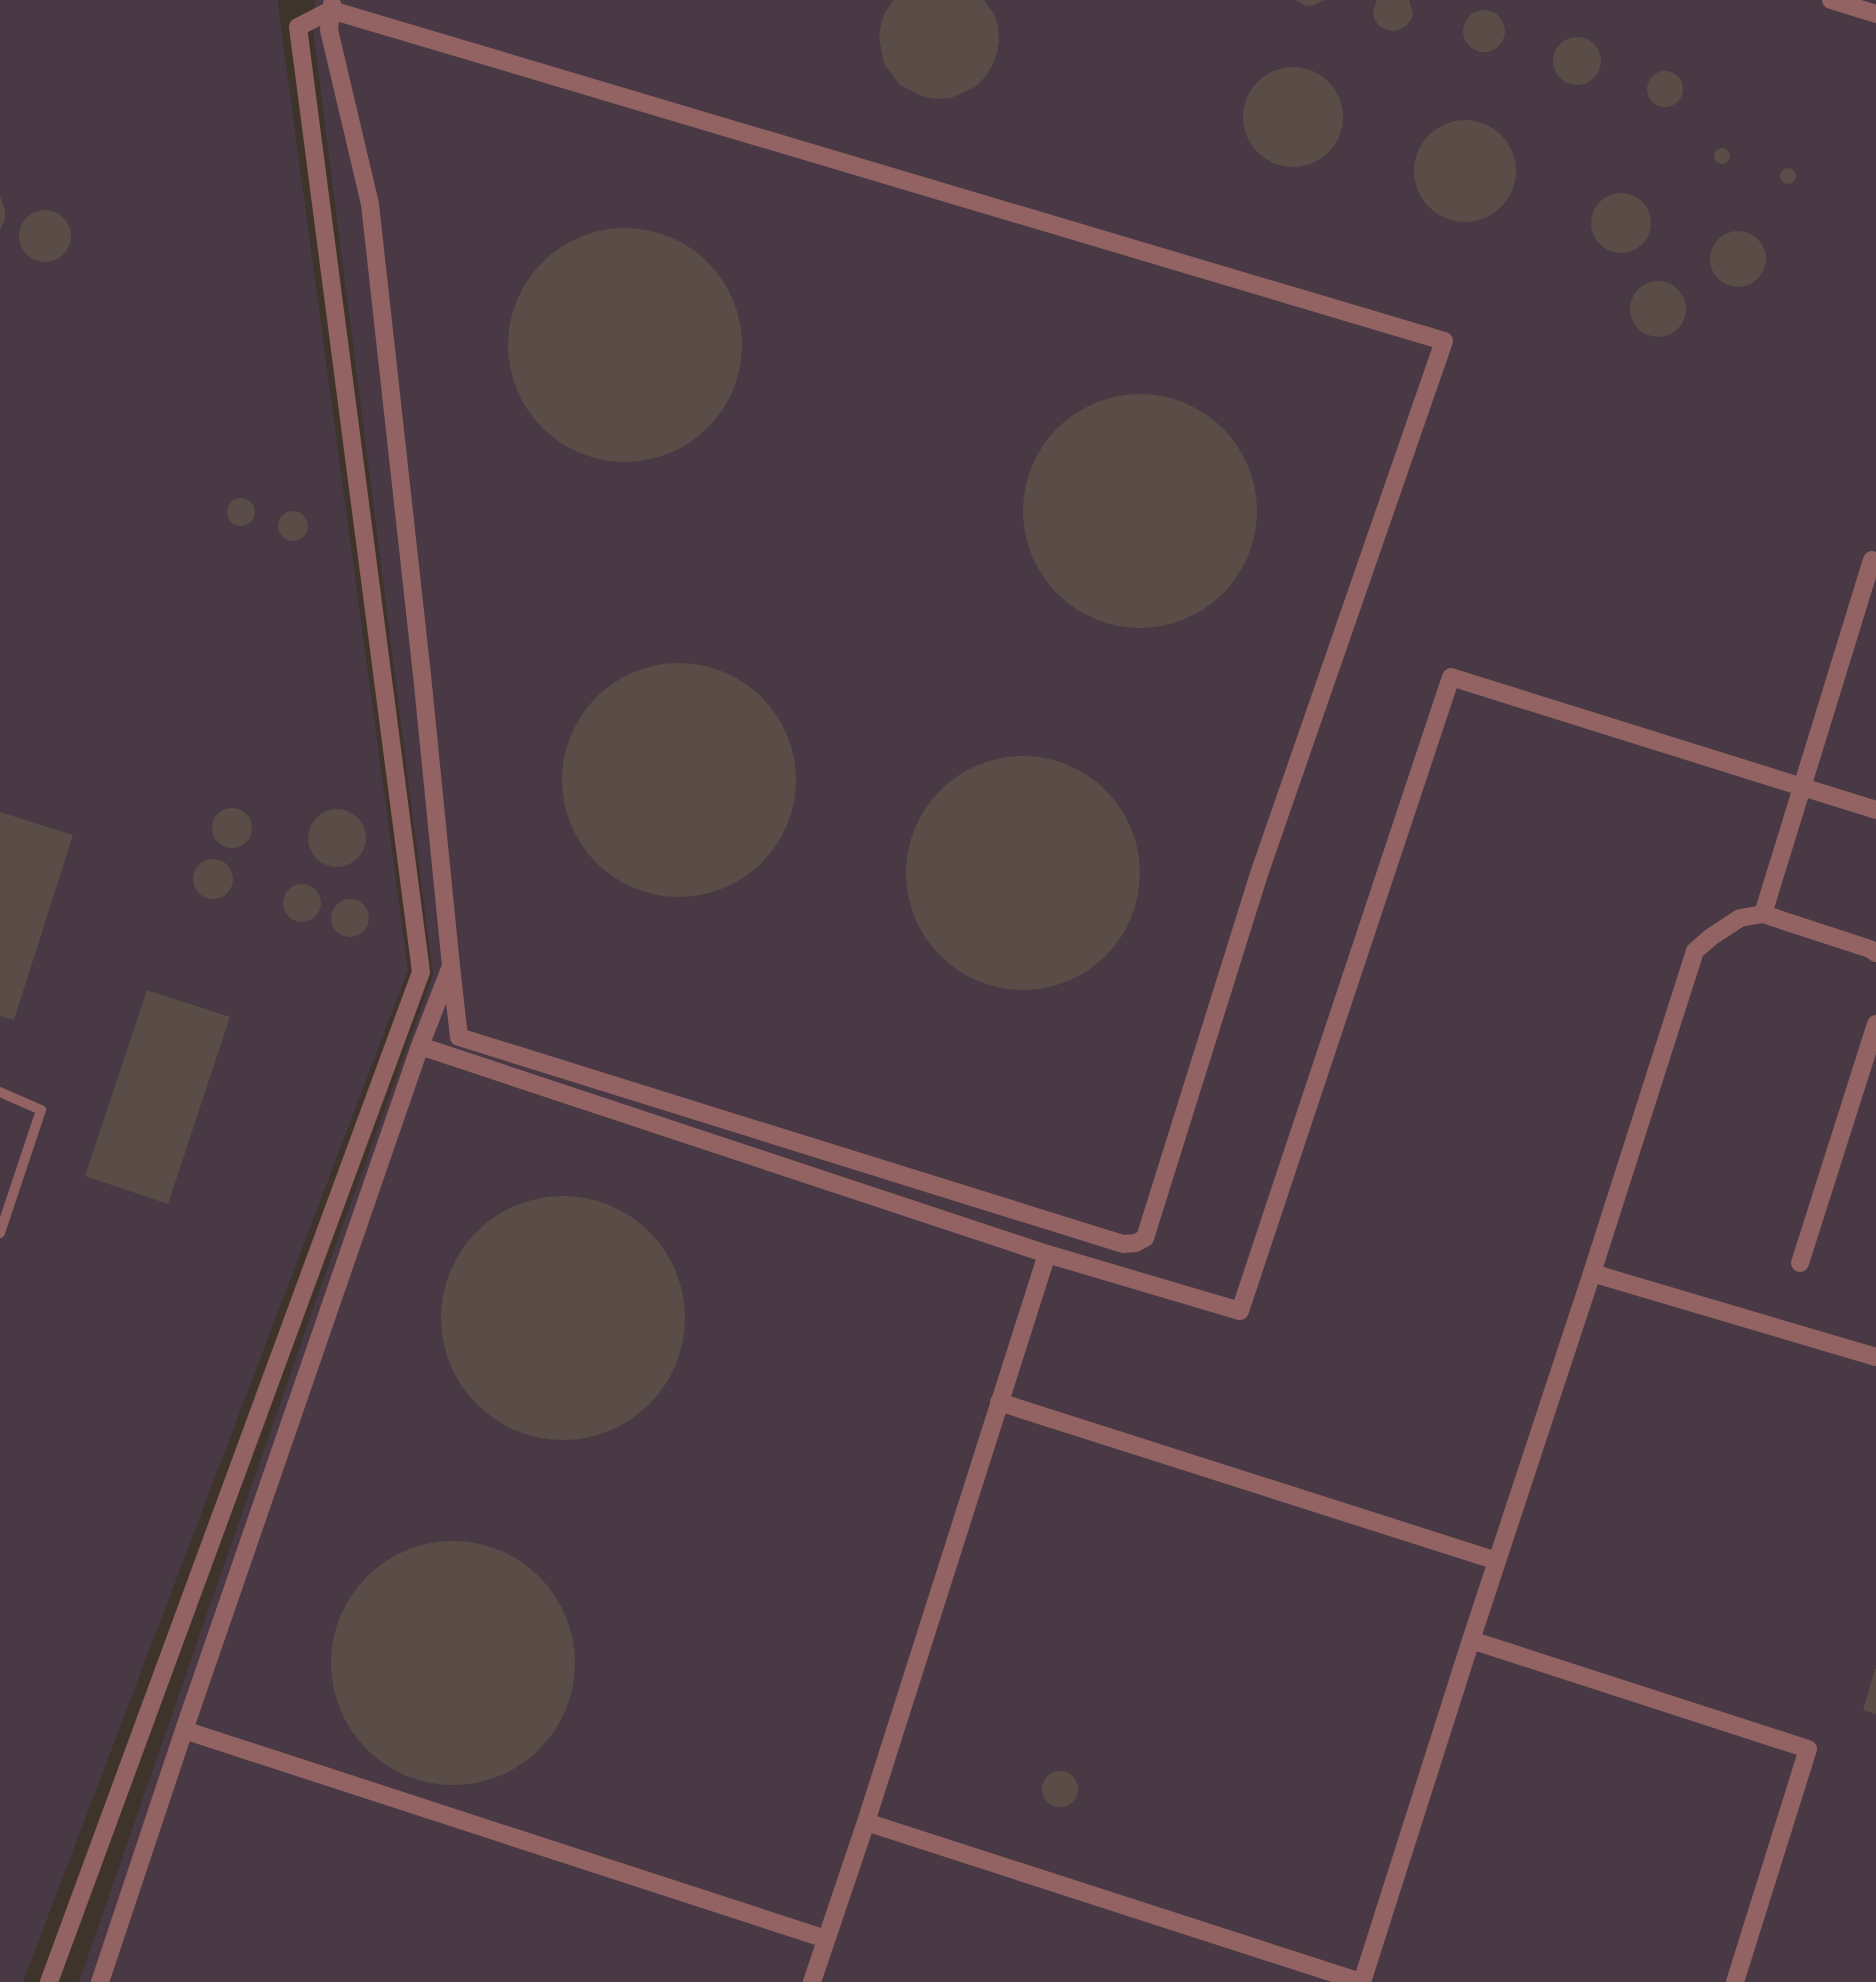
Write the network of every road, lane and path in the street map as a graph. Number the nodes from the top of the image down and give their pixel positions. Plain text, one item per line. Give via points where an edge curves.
1 (1831, 0) edge
2 (332, 5) edge
3 (1876, 14) edge
4 (1872, 561) dead end
5 (1801, 787) junction
6 (1876, 810) edge
7 (1763, 914) junction
8 (1876, 953) edge
9 (450, 966) junction
10 (1876, 1024) edge
11 (420, 1046) junction
12 (0, 1092) edge
13 (0, 1233) edge
14 (1047, 1254) junction
15 (1800, 1263) dead end
16 (1592, 1273) junction
17 (1876, 1357) edge
18 (999, 1402) junction
19 (1497, 1561) junction
20 (1471, 1640) junction
21 (184, 1730) junction
22 (866, 1822) junction
23 (826, 1939) junction
24 (49, 1982) edge
25 (100, 1982) edge
26 (812, 1982) edge
27 (1362, 1982) edge
28 (1735, 1982) edge

1 - 3 street
2 - 9 street via 329,30 370,204
2 - 9 street via 1444,341 1259,874 1145,1238 1136,1244 1109,1240 459,1037
2 - 24 street via 298,27 421,971
4 - 5 street
5 - 6 street
5 - 7 street
5 - 14 street via 1451,677 1240,1311
7 - 8 street
7 - 16 street via 1740,918 1695,951
9 - 11 street
10 - 15 street
11 - 14 street
11 - 21 street
12 - 13 lane via 41,1110
14 - 18 street
16 - 17 street
16 - 19 street
18 - 19 street
18 - 22 street
19 - 20 street
20 - 27 street
20 - 28 street via 1808,1749
21 - 23 street
21 - 25 street
22 - 23 street
22 - 27 street
23 - 26 street

